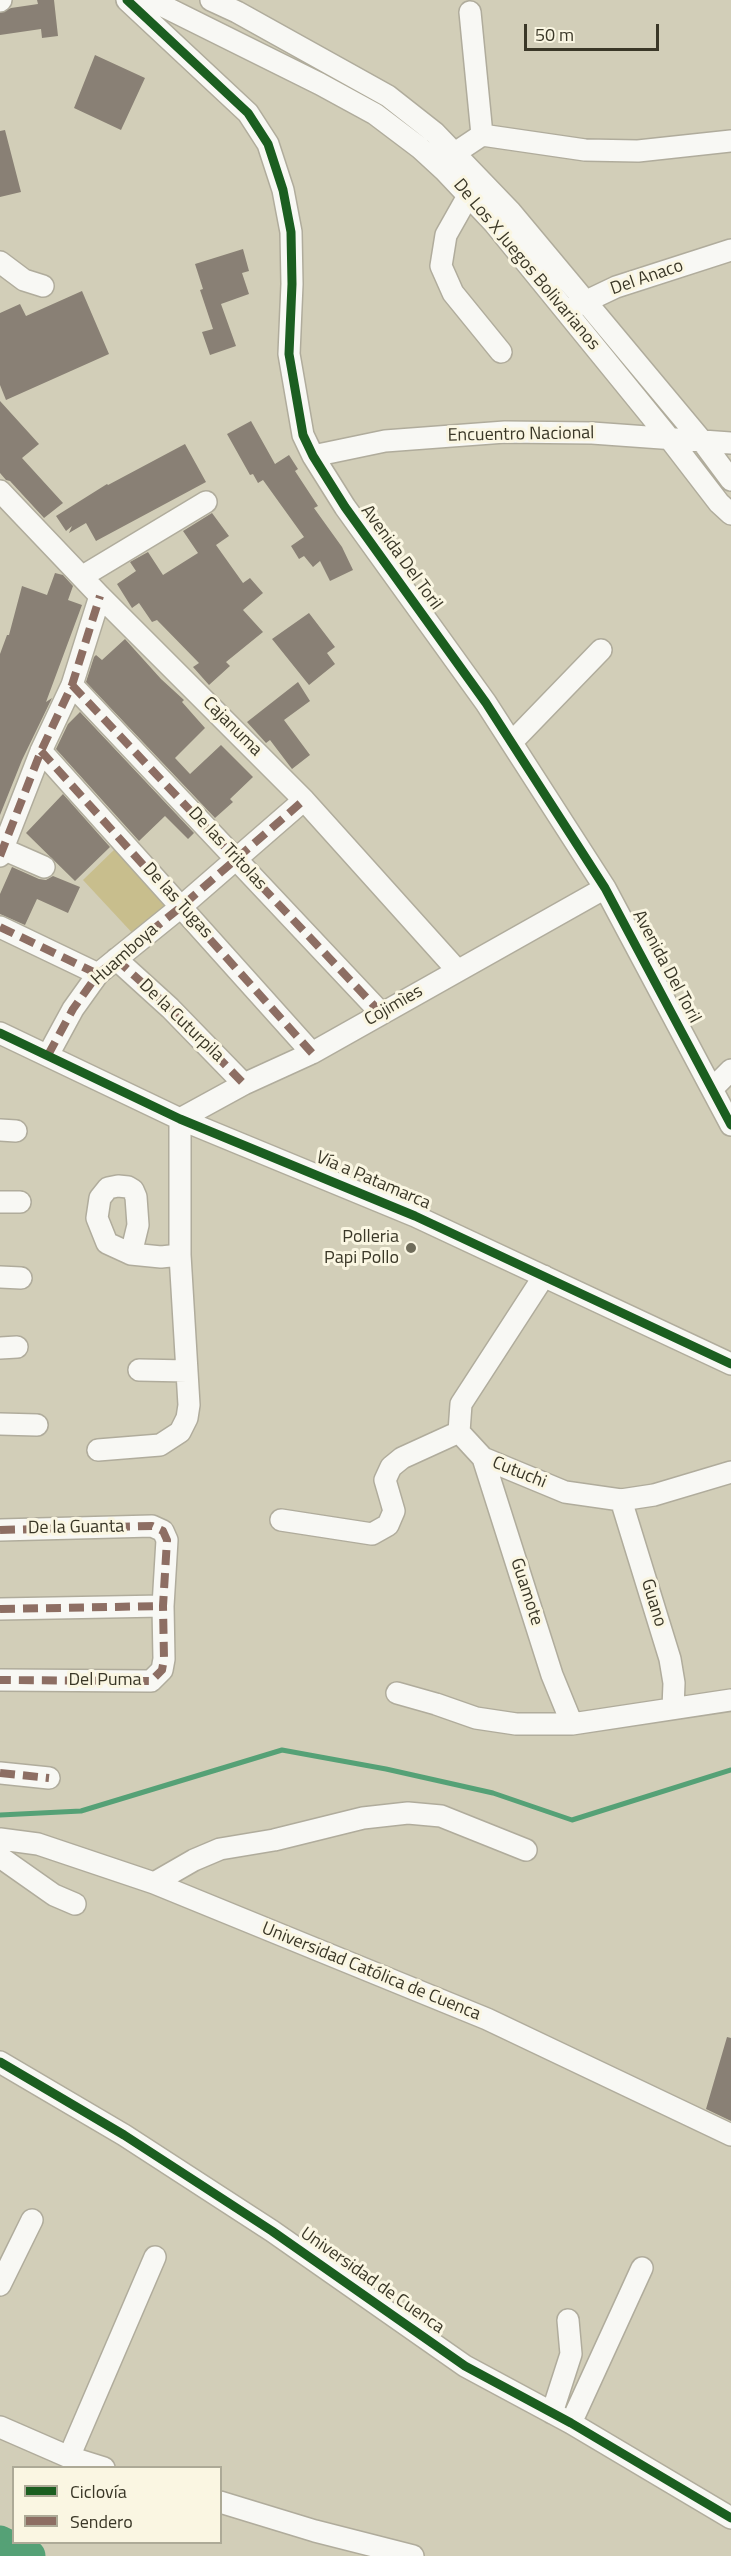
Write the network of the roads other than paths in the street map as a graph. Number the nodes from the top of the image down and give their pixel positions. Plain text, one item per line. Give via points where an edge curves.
1 (127, 0) edge
2 (211, 0) edge
3 (153, 1) edge
4 (470, 12) dead end
5 (173, 43) junction
6 (482, 135) junction
7 (731, 141) edge
8 (455, 153) junction
9 (468, 195) junction
10 (731, 250) edge
11 (0, 262) edge
12 (43, 286) dead end
13 (585, 300) junction
14 (566, 311) junction
15 (501, 352) dead end
16 (669, 438) junction
17 (702, 441) junction
18 (731, 443) edge
19 (313, 456) junction
20 (731, 480) edge
21 (0, 491) edge
22 (206, 502) dead end
23 (731, 514) edge
24 (83, 576) junction
25 (100, 596) junction
26 (601, 650) dead end
27 (72, 685) junction
28 (512, 742) junction
29 (41, 751) junction
30 (304, 800) junction
31 (1, 853) edge
32 (237, 858) junction
33 (44, 867) dead end
34 (605, 888) junction
35 (182, 906) junction
36 (0, 927) edge
37 (116, 959) junction
38 (457, 970) junction
39 (98, 974) junction
40 (381, 1013) junction
41 (0, 1034) edge
42 (312, 1053) junction
43 (48, 1055) junction
44 (731, 1070) edge
45 (244, 1084) junction
46 (712, 1089) junction
47 (180, 1119) junction
48 (731, 1125) edge
49 (131, 1254) dead end
50 (180, 1255) junction
51 (544, 1276) junction
52 (731, 1364) edge
53 (139, 1370) dead end
54 (187, 1371) junction
55 (0, 1424) edge
56 (37, 1425) dead end
57 (459, 1432) junction
58 (98, 1450) dead end
59 (483, 1458) junction
60 (731, 1472) edge
61 (621, 1500) junction
62 (281, 1520) dead end
63 (152, 1526) joint
64 (0, 1530) edge
65 (163, 1606) junction
66 (0, 1609) edge
67 (0, 1680) edge
68 (397, 1693) dead end
69 (731, 1700) edge
70 (673, 1708) junction
71 (572, 1724) junction
72 (0, 1773) edge
73 (49, 1778) dead end
74 (0, 1839) edge
75 (526, 1850) dead end
76 (0, 1857) edge
77 (154, 1883) junction
78 (75, 1905) dead end
79 (0, 2062) edge
80 (731, 2135) edge
81 (32, 2220) dead end
82 (155, 2257) dead end
83 (642, 2268) dead end
84 (0, 2285) edge
85 (568, 2320) dead end
86 (562, 2418) junction
87 (0, 2427) edge
88 (69, 2457) junction
89 (98, 2466) edge
90 (222, 2503) edge
91 (731, 2518) edge
92 (413, 2556) edge

1 - 5 street, Avenida Del Toril
2 - 8 street, De Los X Juegos Bolivarianos via 388,96
3 - 5 street
3 - 9 street, De Los X Juegos Bolivarianos via 375,114 420,148
4 - 6 street
5 - 19 street, Avenida Del Toril via 248,113 268,144 284,190 291,232 289,354 303,435
6 - 7 street via 606,151
6 - 8 street
8 - 13 street, De Los X Juegos Bolivarianos
9 - 14 street, De Los X Juegos Bolivarianos
9 - 15 street via 446,235 441,266 453,294
10 - 13 street, Del Anaco
11 - 12 street via 24,280
13 - 14 street, Del Anaco
13 - 17 street, De Los X Juegos Bolivarianos
14 - 16 street, De Los X Juegos Bolivarianos
16 - 17 street, Encuentro Nacional
16 - 19 street, Encuentro Nacional via 505,432 385,441
16 - 23 street, De Los X Juegos Bolivarianos
17 - 18 street, Encuentro Nacional
17 - 20 street, De Los X Juegos Bolivarianos
19 - 28 street, Avenida Del Toril
21 - 24 street, Cajanuma
22 - 24 street
24 - 25 street, Cajanuma
25 - 27 street
25 - 30 street, Cajanuma
26 - 28 street
27 - 29 street
27 - 32 street, De las Tritolas
28 - 34 street, Avenida Del Toril
29 - 31 street
29 - 35 street, De las Tugas
30 - 32 street, Huamboya
30 - 38 street, Cajanuma
31 - 33 street
32 - 35 street, Huamboya
32 - 40 street, De las Tritolas
34 - 38 street, Cojimìes
34 - 46 street, Avenida Del Toril
35 - 37 street, Huamboya
35 - 42 street, De las Tugas
36 - 39 street
37 - 39 street, Huamboya
37 - 45 street, De la Cuturpila
38 - 40 street, Cojimìes
39 - 43 street, Huamboya
40 - 42 street, Cojimìes
41 - 43 street, Vía a Patamarca
42 - 45 street, Cojimìes
43 - 47 street, Vía a Patamarca
44 - 46 street
45 - 47 street, Cojimìes
46 - 48 street, Avenida Del Toril
47 - 50 street
47 - 51 street, Vía a Patamarca via 414,1216
49 - 50 street
50 - 54 street
51 - 52 street, Vía a Patamarca
51 - 57 street via 461,1404
53 - 54 street
54 - 58 street via 189,1406 180,1432 160,1445
55 - 56 street
57 - 59 street, Cutuchi
57 - 62 street via 391,1467 385,1480 394,1511 388,1525 372,1534
59 - 61 street, Cutuchi via 565,1492
59 - 71 street, Guamote via 552,1675
60 - 61 street, Cutuchi via 654,1495
61 - 70 street, Guano via 670,1659
63 - 64 street, De la Guanta
63 - 65 street, Del Puma via 163,1531 167,1540
65 - 66 street
65 - 67 street, Del Puma via 162,1670 151,1681
68 - 71 street via 476,1718 516,1724
69 - 70 street
70 - 71 street
72 - 73 street
74 - 77 street, Universidad Católica de Cuenca via 38,1844
75 - 77 street via 441,1816 408,1813 363,1818 220,1849
76 - 78 street
77 - 80 street, Universidad Católica de Cuenca via 488,2019
79 - 86 street, Universidad de Cuenca via 124,2135 273,2231 465,2366
81 - 84 street
82 - 88 street
83 - 86 street
85 - 86 street via 571,2354
86 - 91 street, Universidad de Cuenca
87 - 88 street
88 - 89 street
90 - 92 street

